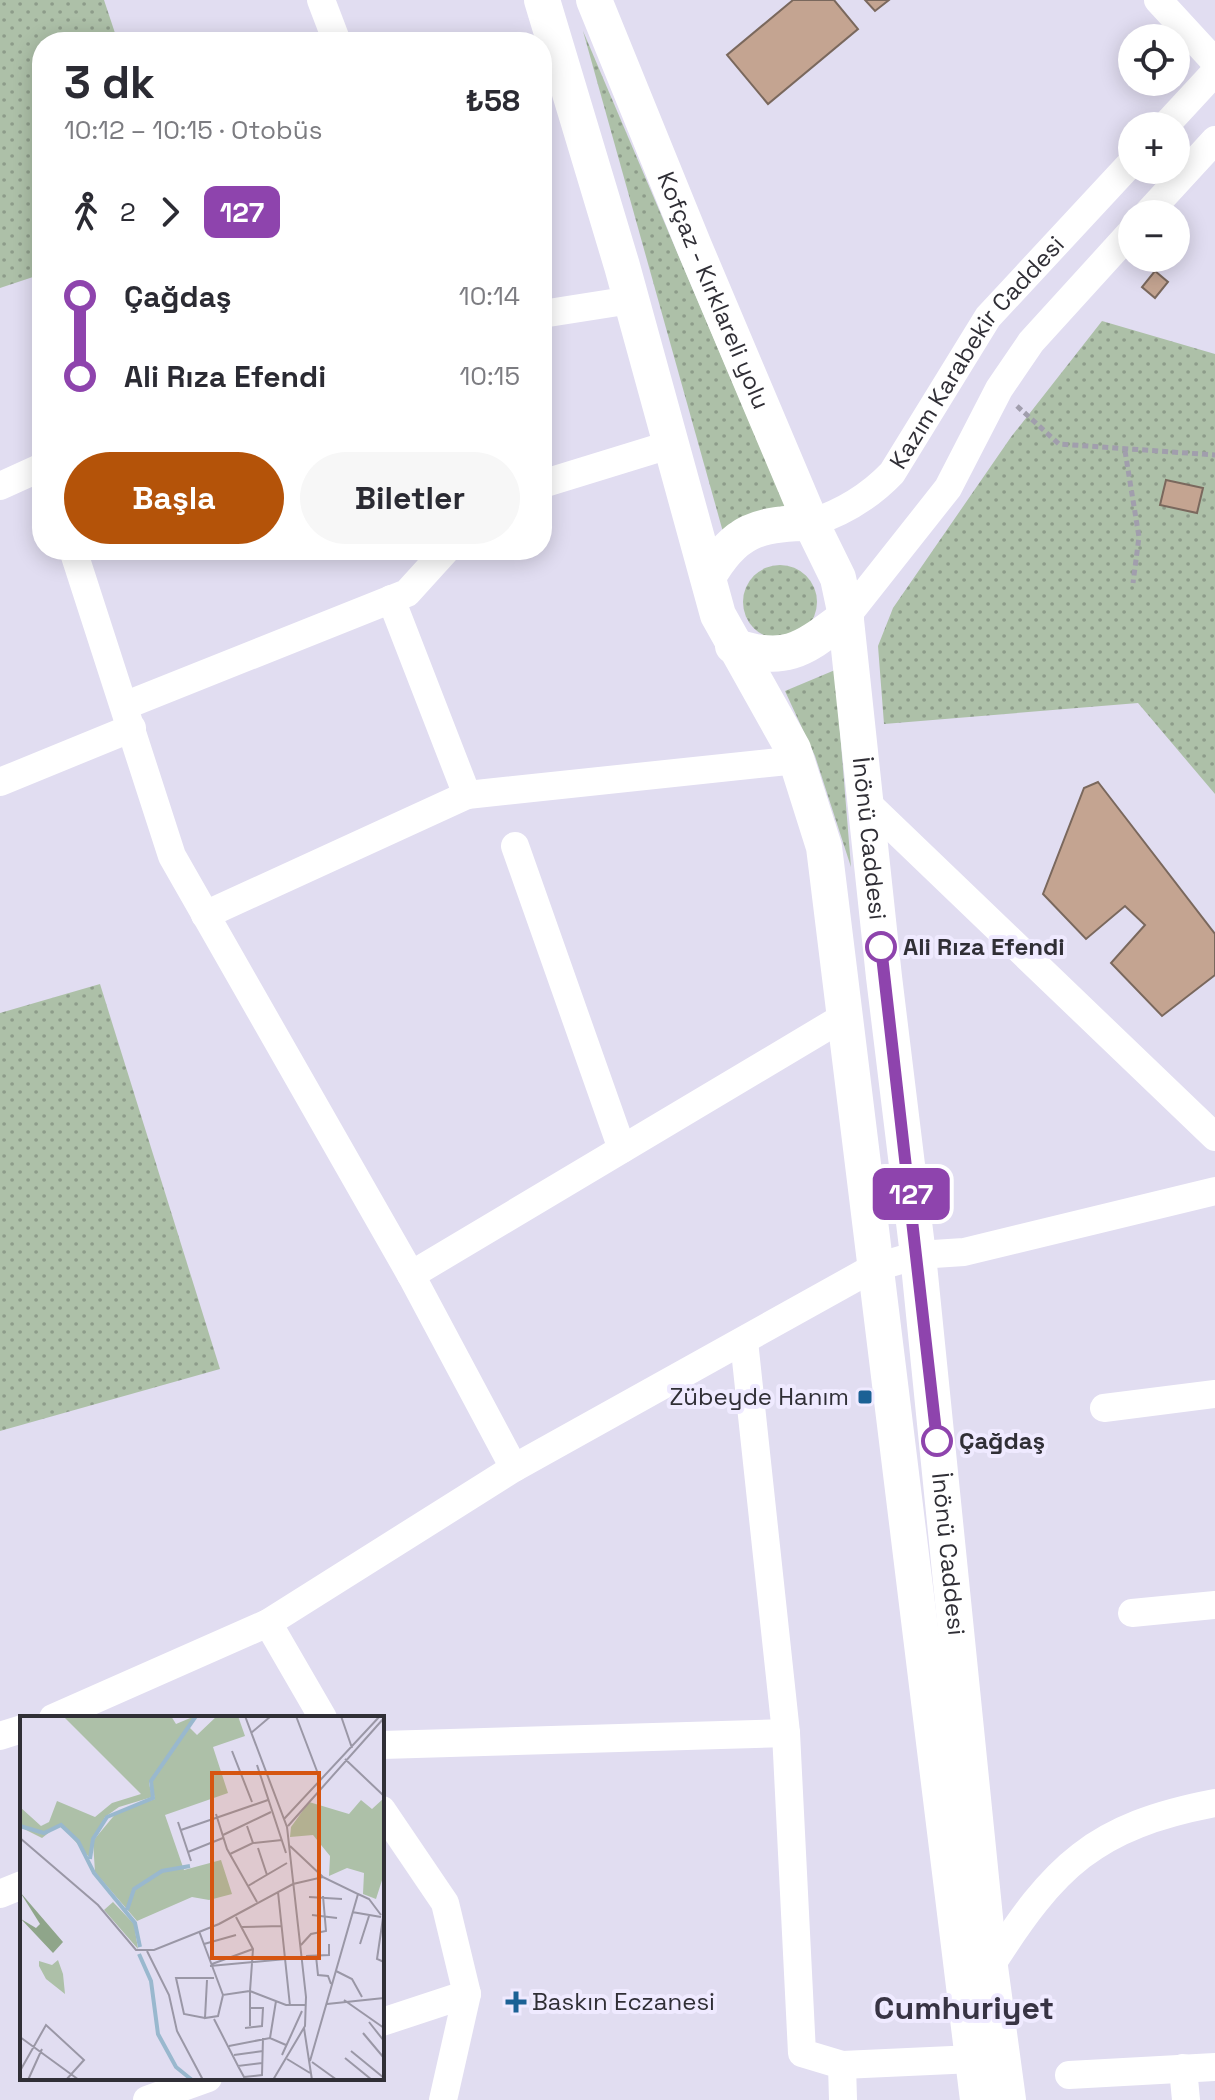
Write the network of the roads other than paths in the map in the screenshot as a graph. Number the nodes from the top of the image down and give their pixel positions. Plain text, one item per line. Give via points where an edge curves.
1 (321, 0) edge
2 (542, 0) edge
3 (594, 0) edge
4 (1158, 0) edge
5 (333, 32) edge
6 (551, 32) edge
7 (552, 34) edge
8 (1215, 62) edge
9 (1215, 72) edge
10 (1178, 112) edge
11 (1215, 140) edge
12 (1118, 177) edge
13 (1160, 200) edge
14 (1118, 246) edge
15 (631, 300) junction
16 (552, 312) edge
17 (672, 444) junction
18 (32, 472) edge
19 (552, 481) edge
20 (0, 486) edge
21 (811, 523) junction
22 (76, 560) edge
23 (437, 560) edge
24 (708, 577) junction
25 (838, 578) joint
26 (391, 599) junction
27 (846, 617) junction
28 (726, 630) junction
29 (128, 717) junction
30 (797, 760) junction
31 (0, 782) edge
32 (467, 795) junction
33 (866, 802) junction
34 (515, 846) dead end
35 (205, 915) junction
36 (847, 1015) junction
37 (1215, 1137) edge
38 (622, 1149) junction
39 (1215, 1191) edge
40 (918, 1255) junction
41 (873, 1268) junction
42 (411, 1275) junction
43 (744, 1341) junction
44 (1215, 1394) edge
45 (1104, 1408) dead end
46 (514, 1468) junction
47 (1215, 1605) edge
48 (1132, 1613) dead end
49 (268, 1623) junction
50 (58, 1716) edge
51 (322, 1716) edge
52 (20, 1730) edge
53 (786, 1733) junction
54 (0, 1736) edge
55 (384, 1745) edge
56 (1215, 1803) edge
57 (384, 1813) edge
58 (20, 1886) edge
59 (0, 1894) edge
60 (990, 1967) junction
61 (467, 1994) junction
62 (384, 2021) edge
63 (974, 2059) junction
64 (842, 2065) junction
65 (1215, 2067) edge
66 (1183, 2068) junction
67 (1069, 2075) dead end
68 (195, 2088) edge
69 (147, 2100) edge
70 (443, 2100) edge
71 (843, 2100) edge
72 (978, 2100) edge
73 (1008, 2100) edge
74 (1186, 2100) edge

1 - 5 street
2 - 6 main road
3 - 21 main road, Kofçaz - Kırklareli yolu
4 - 8 street
7 - 15 main road
9 - 10 street
11 - 13 street
12 - 21 street, Kazım Karabekir Caddesi via 988,317 892,473 836,515
14 - 27 street, Kazım Karabekir Caddesi via 1031,342 999,389 948,488
15 - 16 street
15 - 17 main road
17 - 19 street
17 - 24 main road
18 - 20 street
21 - 24 main road via 762,527 736,538
21 - 25 main road, Kofçaz - Kırklareli yolu
22 - 29 street
23 - 26 street via 407,593
24 - 28 main road
25 - 27 main road, İnönü Caddesi
26 - 29 street
26 - 32 street
27 - 28 main road via 812,642 765,656
27 - 33 main road, İnönü Caddesi
28 - 30 main road, İnönü Caddesi via 765,693
29 - 31 street
29 - 35 street via 172,856
30 - 32 street
30 - 36 main road, İnönü Caddesi via 824,847
32 - 35 street
33 - 37 street
33 - 40 main road, İnönü Caddesi
34 - 38 street
35 - 42 street
36 - 38 street
36 - 41 main road, İnönü Caddesi
38 - 42 street
39 - 40 street via 964,1252
40 - 41 street
40 - 60 main road, İnönü Caddesi
41 - 43 street
41 - 63 main road, İnönü Caddesi
42 - 46 street
43 - 46 street
43 - 53 street
44 - 45 street
46 - 49 street
47 - 48 street
49 - 50 street
49 - 51 street
52 - 54 street
53 - 55 street
53 - 64 street via 802,2053
56 - 60 street via 1165,1812 1089,1847 1027,1908
57 - 61 street via 445,1903
58 - 59 street
60 - 73 main road, İnönü Caddesi
61 - 62 street
61 - 70 street
63 - 64 street
63 - 72 main road, İnönü Caddesi
64 - 71 street
65 - 66 street
66 - 67 street
66 - 74 street
68 - 69 street

